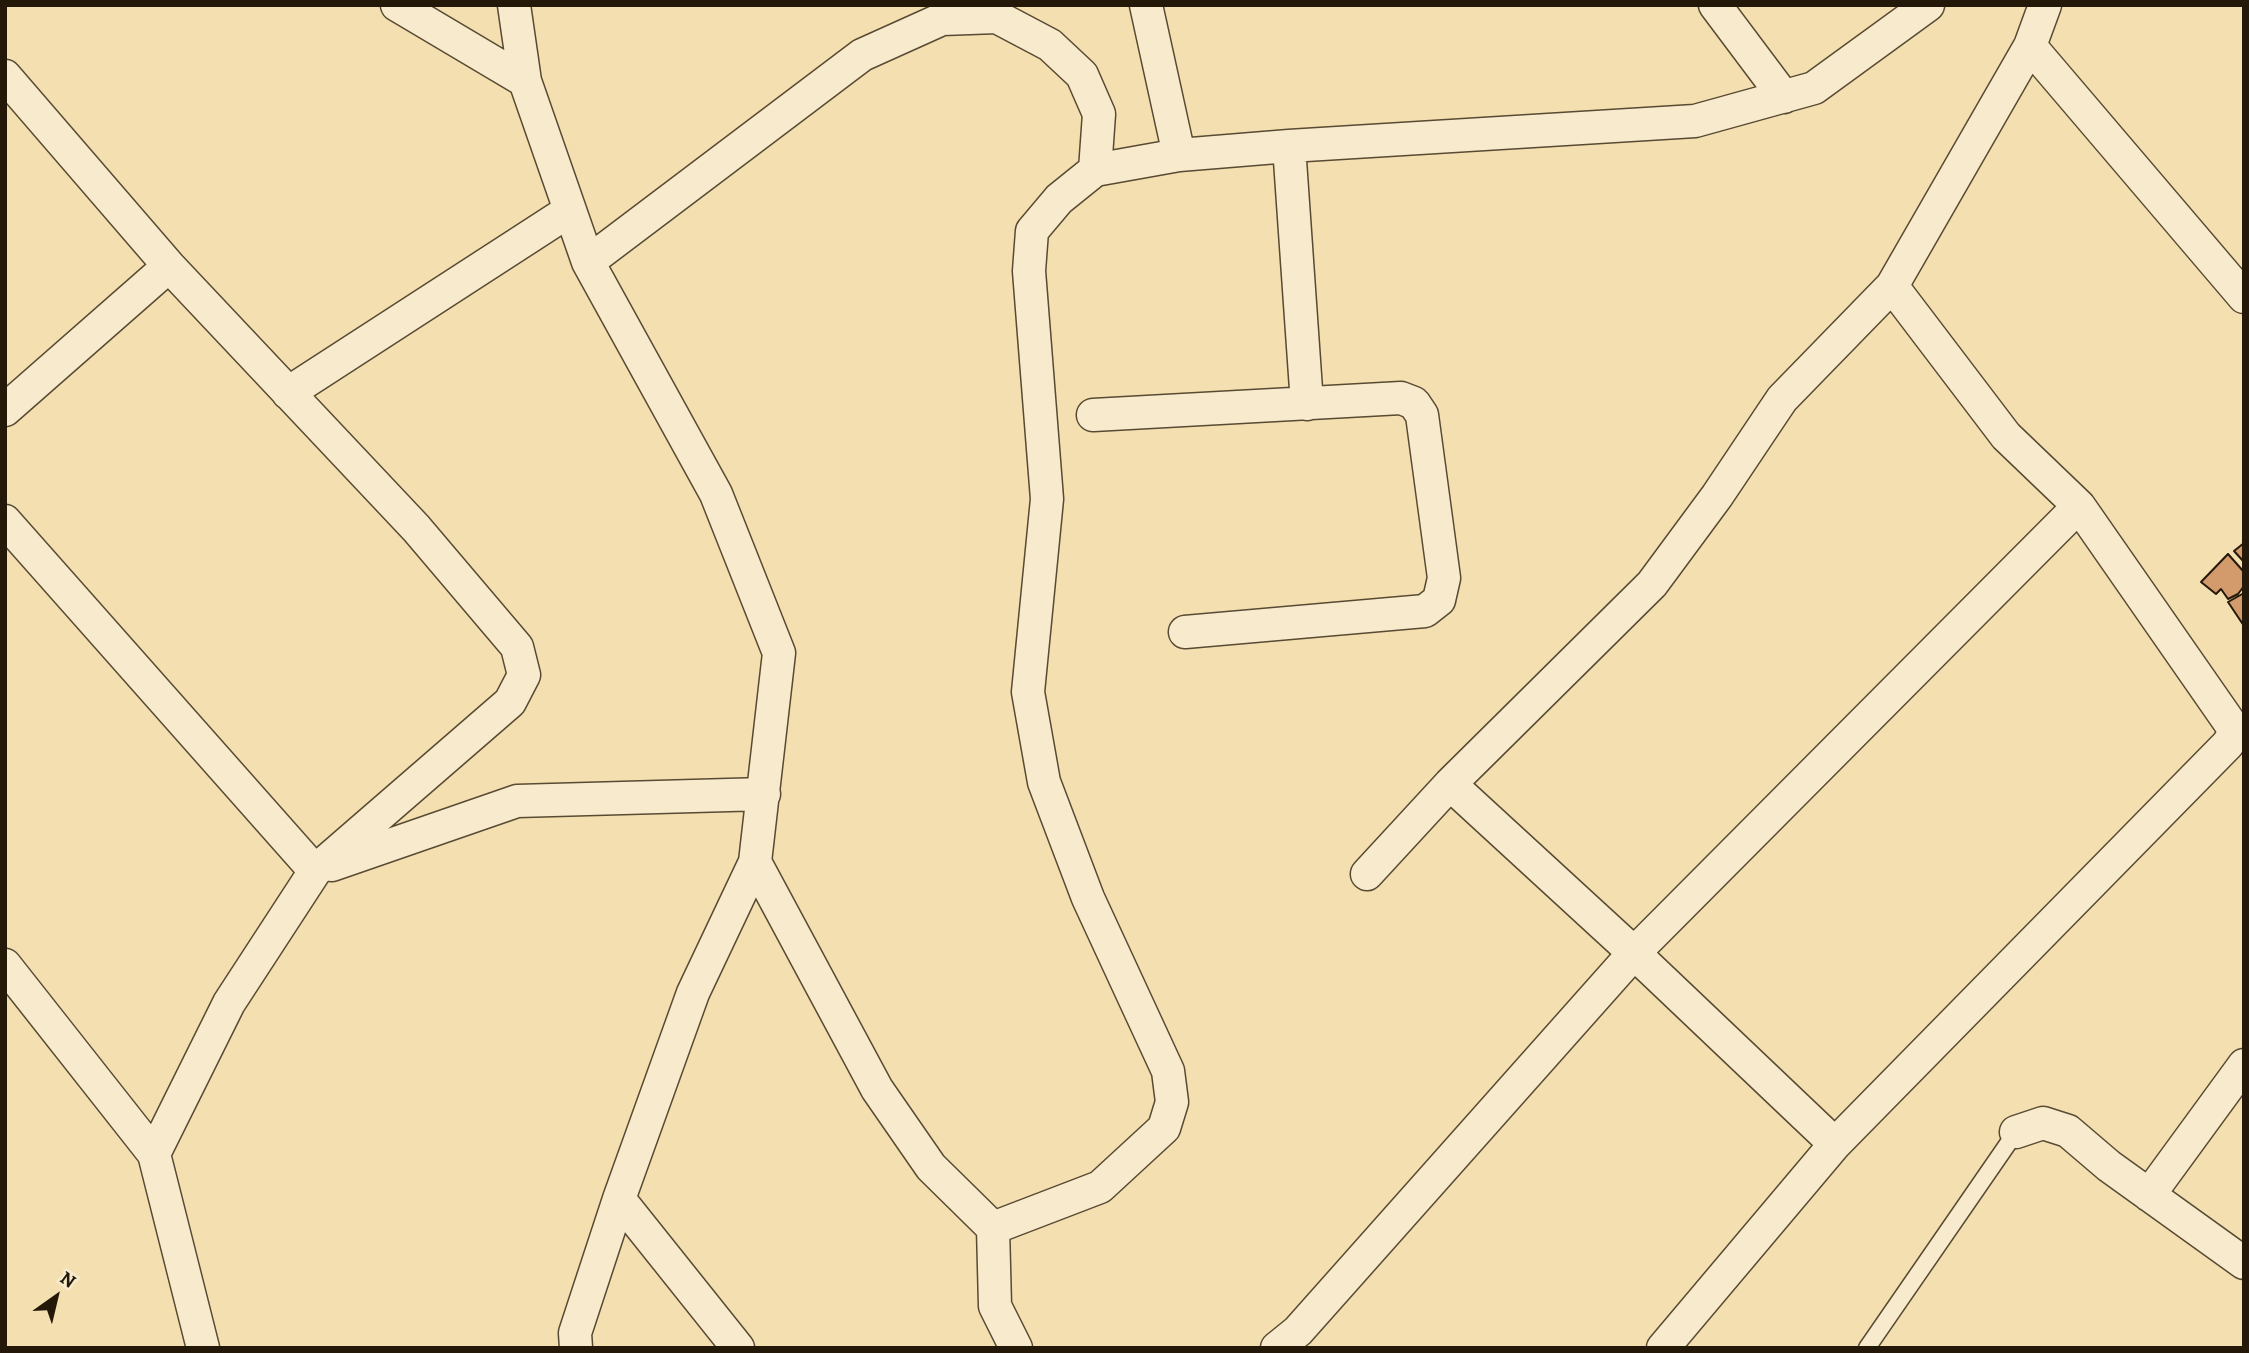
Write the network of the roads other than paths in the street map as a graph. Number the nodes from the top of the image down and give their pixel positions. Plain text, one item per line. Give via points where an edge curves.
1 (397, 5) edge
2 (514, 5) edge
3 (1146, 5) edge
4 (1715, 5) edge
5 (1928, 5) edge
6 (2045, 5) edge
7 (2031, 46) junction
8 (5, 76) edge
9 (525, 81) junction
10 (1784, 97) junction
11 (1289, 146) junction
12 (1179, 155) junction
13 (1096, 170) junction
14 (569, 211) junction
15 (588, 262) junction
16 (169, 266) junction
17 (1892, 286) junction
18 (2244, 297) edge
19 (288, 393) junction
20 (1307, 404) junction
21 (5, 410) edge
22 (1093, 415) dead end
23 (2079, 506) junction
24 (10, 534) edge
25 (1185, 632) dead end
26 (1450, 784) junction
27 (764, 794) junction
28 (755, 862) junction
29 (314, 871) junction
30 (1367, 874) dead end
31 (1634, 953) junction
32 (5, 965) edge
33 (2244, 1065) edge
34 (2015, 1132) joint
35 (1835, 1144) junction
36 (154, 1154) junction
37 (2149, 1195) junction
38 (618, 1199) junction
39 (993, 1228) junction
40 (2244, 1263) edge
41 (203, 1348) edge
42 (576, 1348) edge
43 (738, 1348) edge
44 (1016, 1348) edge
45 (1277, 1348) edge
46 (1663, 1348) edge
47 (1867, 1348) edge

1 - 9 street
2 - 9 street
3 - 12 street
4 - 10 street
5 - 10 street via 1814,88
6 - 7 street
7 - 17 street
7 - 18 street
8 - 16 street
9 - 14 street
10 - 11 street via 1695,121
11 - 12 street
11 - 20 street
12 - 13 street
13 - 15 street via 1099,114 1082,75 1050,45 997,17 942,19 862,55
13 - 39 street via 1059,199 1032,231 1029,271 1047,499 1028,692 1044,782 1088,898 1168,1071 1172,1102 1164,1128 1100,1187
14 - 15 street
14 - 19 street
15 - 27 street via 716,494 779,653
16 - 19 street
16 - 21 street
17 - 23 street via 2006,436
17 - 26 street via 1782,399 1652,584
19 - 29 street via 416,528 517,647 524,675 510,702
20 - 22 street
20 - 25 street via 1401,398 1414,403 1422,415 1444,578 1439,600 1424,611
23 - 31 street
23 - 35 street via 2232,726 2233,735
24 - 29 street
26 - 30 street
26 - 31 street
27 - 28 street
27 - 29 street via 517,801
28 - 38 street via 693,993
28 - 39 street via 877,1088 932,1167
29 - 36 street via 229,1003
31 - 35 street
31 - 45 street via 1298,1331
32 - 36 street
33 - 37 street
34 - 37 street via 2043,1123 2068,1132
34 - 47 lane
35 - 46 street
36 - 41 street
37 - 40 street
38 - 42 street via 575,1333
38 - 43 street
39 - 44 street via 995,1306

